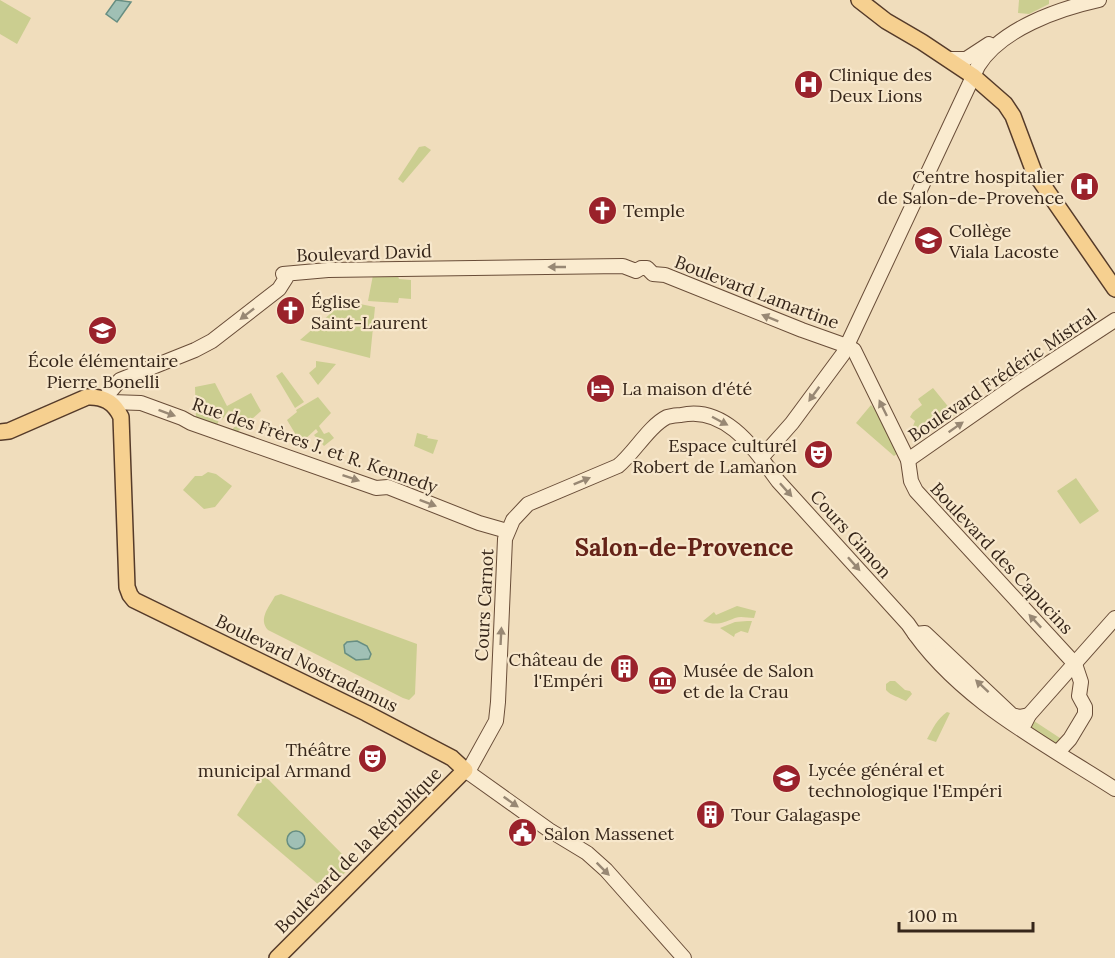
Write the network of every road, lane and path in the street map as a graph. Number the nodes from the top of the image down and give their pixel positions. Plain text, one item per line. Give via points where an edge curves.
1 (859, 0) edge
2 (1099, 0) edge
3 (1002, 40) junction
4 (948, 59) junction
5 (973, 76) junction
6 (630, 268) joint
7 (1115, 290) edge
8 (1115, 320) edge
9 (847, 345) junction
10 (107, 400) junction
11 (0, 432) edge
12 (761, 458) junction
13 (908, 460) junction
14 (528, 504) joint
15 (507, 531) junction
16 (1115, 618) edge
17 (915, 634) junction
18 (1075, 664) junction
19 (1051, 691) junction
20 (1079, 696) junction
21 (1029, 715) junction
22 (1022, 729) junction
23 (1069, 741) junction
24 (1058, 752) junction
25 (465, 770) junction
26 (1115, 779) edge
27 (1115, 789) edge
28 (278, 958) edge
29 (684, 958) edge

1 - 4 main road
2 - 3 street via 1052,14
3 - 4 street via 991,42 966,59
3 - 5 street via 985,54
4 - 5 main road
5 - 7 main road via 996,94 1013,116 1034,172
5 - 9 street
9 -> 6 street, Boulevard Lamartine via 660,273
6 -> 10 street, Boulevard David via 328,270 283,274 285,282 279,288 212,341 120,380
13 -> 8 street, Boulevard Frédéric Mistral
9 -> 12 street
13 -> 9 street, Boulevard des Capucins via 869,378 854,350
10 - 11 main road via 87,397
10 -> 15 street, Rue des Frères J. et R. Kennedy via 141,403
10 - 25 main road, Boulevard Nostradamus via 121,417 130,595 418,740 452,758
14 -> 12 street, Cours Gimon via 618,466 667,417 687,413 720,419
12 -> 17 street, Cours Gimon
18 -> 13 street, Boulevard des Capucins via 916,491
14 - 15 street, Cours Carnot
25 -> 15 street, Cours Carnot via 498,702
16 - 18 street
21 -> 17 street, Cours Gimon via 1012,715 925,633
17 - 22 street, Cours Gimon via 981,702
18 - 19 street
18 - 20 street via 1081,682
19 - 20 street via 1066,688
19 - 21 street
20 - 23 street via 1085,714
21 - 22 street
22 - 24 street
23 - 24 street
23 - 26 street via 1076,754
24 - 27 street
25 - 28 main road, Boulevard de la République
25 -> 29 street via 587,853

